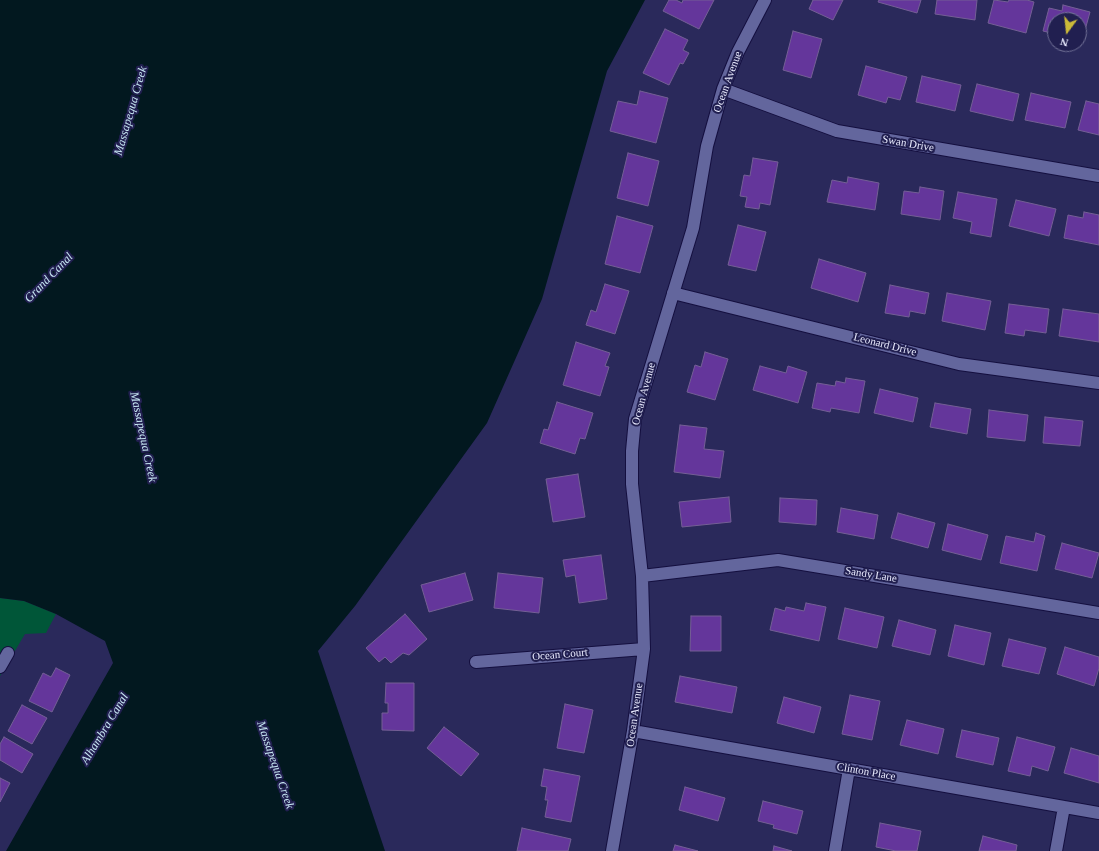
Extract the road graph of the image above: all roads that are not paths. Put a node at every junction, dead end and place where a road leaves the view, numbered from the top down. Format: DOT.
graph roads {
  1 [pos="765,0"];
  2 [pos="723,89"];
  3 [pos="1099,176"];
  4 [pos="673,293"];
  5 [pos="1099,383"];
  6 [pos="642,576"];
  7 [pos="1099,613"];
  8 [pos="644,649"];
  9 [pos="8,653"];
  10 [pos="476,662"];
  11 [pos="0,666"];
  12 [pos="633,731"];
  13 [pos="849,769"];
  14 [pos="1064,807"];
  15 [pos="1099,813"];
  16 [pos="612,851"];
  17 [pos="835,851"];
  18 [pos="1056,851"];
  1 -- 2 [label="street, Ocean Avenue"];
  2 -- 3 [label="street, Swan Drive"];
  2 -- 4 [label="street, Ocean Avenue"];
  4 -- 5 [label="street, Leonard Drive"];
  4 -- 6 [label="street, Ocean Avenue"];
  6 -- 7 [label="street, Sandy Lane"];
  6 -- 8 [label="street, Ocean Avenue"];
  8 -- 10 [label="street, Ocean Court"];
  8 -- 12 [label="street, Ocean Avenue"];
  9 -- 11 [label="street"];
  12 -- 13 [label="street, Clinton Place"];
  12 -- 16 [label="street, Ocean Avenue"];
  13 -- 14 [label="street, Clinton Place"];
  13 -- 17 [label="street"];
  14 -- 15 [label="street, Clinton Place"];
  14 -- 18 [label="street"];
}
